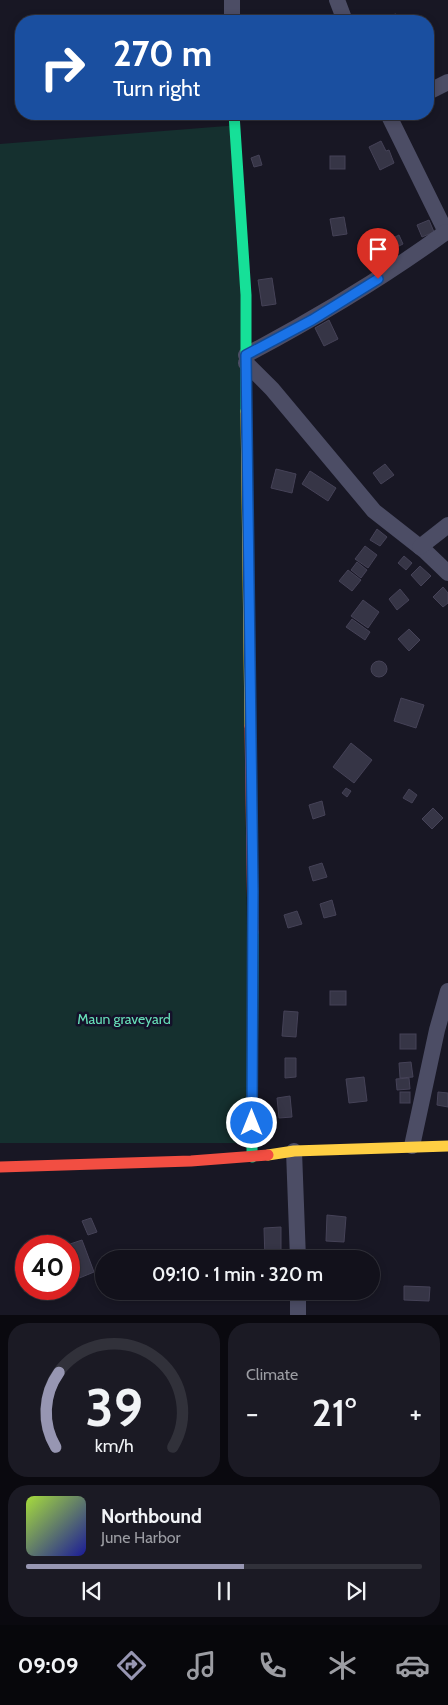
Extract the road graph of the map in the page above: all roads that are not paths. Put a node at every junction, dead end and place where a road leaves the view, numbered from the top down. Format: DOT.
graph roads {
  1 [pos="232,0"];
  2 [pos="337,0"];
  3 [pos="232,15"];
  4 [pos="343,15"];
  5 [pos="448,82"];
  6 [pos="434,89"];
  7 [pos="234,120"];
  8 [pos="391,120"];
  9 [pos="447,231"];
  10 [pos="246,359"];
  11 [pos="448,525"];
  12 [pos="420,547"];
  13 [pos="448,573"];
  14 [pos="448,991"];
  15 [pos="412,1146"];
  16 [pos="448,1146"];
  17 [pos="294,1151"];
  18 [pos="252,1157"];
  19 [pos="0,1167"];
  20 [pos="298,1250"];
  21 [pos="298,1300"];
  22 [pos="298,1315"];
  1 -- 3 [label="street"];
  2 -- 4 [label="street"];
  5 -- 6 [label="street"];
  7 -- 10 [label="street"];
  8 -- 9 [label="street"];
  9 -- 10 [label="street"];
  10 -- 12 [label="street"];
  10 -- 18 [label="street"];
  11 -- 12 [label="street"];
  12 -- 13 [label="street"];
  14 -- 15 [label="street"];
  15 -- 16 [label="street"];
  15 -- 17 [label="street"];
  17 -- 18 [label="street"];
  17 -- 20 [label="street"];
  18 -- 19 [label="street"];
  21 -- 22 [label="street"];
}
